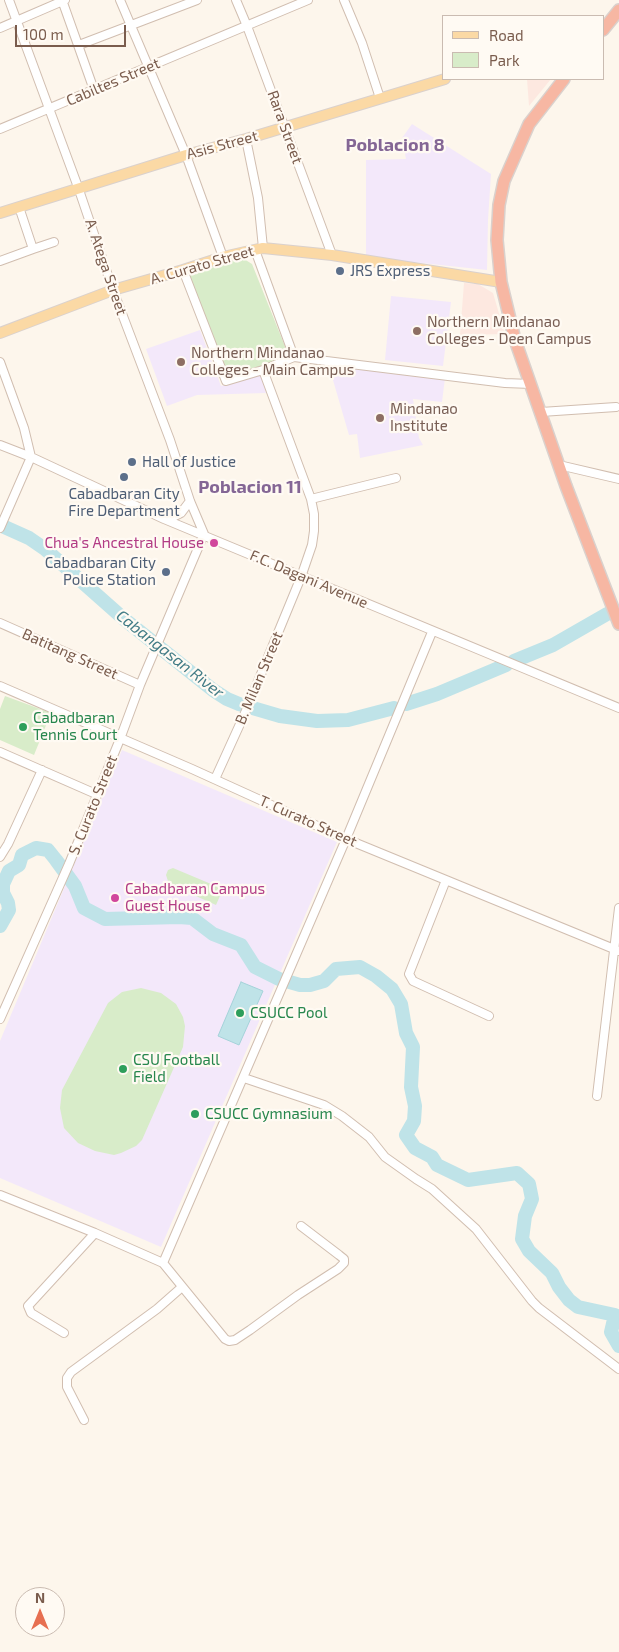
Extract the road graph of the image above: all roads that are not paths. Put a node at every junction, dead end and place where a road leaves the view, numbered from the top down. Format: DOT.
graph roads {
  1 [pos="8,0"];
  2 [pos="63,0"];
  3 [pos="120,0"];
  4 [pos="197,0"];
  5 [pos="236,0"];
  6 [pos="308,0"];
  7 [pos="344,0"];
  8 [pos="618,12"];
  9 [pos="16,21"];
  10 [pos="131,26"];
  11 [pos="247,26"];
  12 [pos="0,28"];
  13 [pos="604,29"];
  14 [pos="79,45"];
  15 [pos="148,68"];
  16 [pos="442,80"];
  17 [pos="563,80"];
  18 [pos="94,90"];
  19 [pos="380,98"];
  20 [pos="49,109"];
  21 [pos="0,118"];
  22 [pos="2,128"];
  23 [pos="285,128"];
  24 [pos="246,140"];
  25 [pos="186,155"];
  26 [pos="78,187"];
  27 [pos="19,207"];
  28 [pos="0,213"];
  29 [pos="54,242"];
  30 [pos="259,249"];
  31 [pos="33,250"];
  32 [pos="332,255"];
  33 [pos="223,256"];
  34 [pos="0,261"];
  35 [pos="183,270"];
  36 [pos="501,282"];
  37 [pos="113,290"];
  38 [pos="0,333"];
  39 [pos="294,356"];
  40 [pos="0,362"];
  41 [pos="263,370"];
  42 [pos="531,384"];
  43 [pos="616,407"];
  44 [pos="542,412"];
  45 [pos="0,445"];
  46 [pos="31,458"];
  47 [pos="559,465"];
  48 [pos="396,478"];
  49 [pos="619,479"];
  50 [pos="311,499"];
  51 [pos="190,501"];
  52 [pos="164,519"];
  53 [pos="0,528"];
  54 [pos="204,534"];
  55 [pos="301,577"];
  56 [pos="618,620"];
  57 [pos="0,623"];
  58 [pos="432,632"];
  59 [pos="140,684"];
  60 [pos="0,686"];
  61 [pos="619,708"];
  62 [pos="120,739"];
  63 [pos="0,752"];
  64 [pos="42,770"];
  65 [pos="215,780"];
  66 [pos="96,794"];
  67 [pos="346,839"];
  68 [pos="0,857"];
  69 [pos="446,880"];
  70 [pos="619,908"];
  71 [pos="617,950"];
  72 [pos="489,1016"];
  73 [pos="0,1019"];
  74 [pos="244,1078"];
  75 [pos="597,1096"];
  76 [pos="0,1195"];
  77 [pos="301,1226"];
  78 [pos="95,1232"];
  79 [pos="163,1263"];
  80 [pos="182,1287"];
  81 [pos="64,1333"];
  82 [pos="619,1369"];
  83 [pos="84,1420"];
  1 -- 9 [label="street, A. Atega Street"];
  2 -- 9 [label="street"];
  2 -- 14 [label="street"];
  3 -- 10 [label="street"];
  4 -- 10 [label="street"];
  5 -- 11 [label="street, Rara Street"];
  6 -- 11 [label="street, Cabiltes Street"];
  7 -- 19 [label="street"];
  8 -- 13 [label="highway"];
  9 -- 12 [label="street"];
  9 -- 20 [label="street, A. Atega Street"];
  10 -- 14 [label="street"];
  10 -- 15 [label="street"];
  11 -- 15 [label="street, Cabiltes Street"];
  11 -- 23 [label="street, Rara Street"];
  14 -- 18 [label="street"];
  15 -- 18 [label="street, Cabiltes Street"];
  15 -- 25 [label="street"];
  16 -- 19 [label="main road, Asis Street"];
  17 -- 36 [label="highway"];
  18 -- 20 [label="street, Cabiltes Street"];
  19 -- 23 [label="main road, Asis Street"];
  20 -- 22 [label="street, Cabiltes Street"];
  20 -- 26 [label="street, A. Atega Street"];
  21 -- 22 [label="street"];
  23 -- 24 [label="main road, Asis Street"];
  23 -- 32 [label="street, Rara Street"];
  24 -- 25 [label="main road, Asis Street"];
  24 -- 30 [label="street"];
  25 -- 26 [label="main road, Asis Street"];
  25 -- 33 [label="street"];
  26 -- 27 [label="main road, Asis Street"];
  26 -- 37 [label="street, A. Atega Street"];
  27 -- 28 [label="main road, Asis Street"];
  27 -- 31 [label="street"];
  29 -- 31 [label="street"];
  30 -- 32 [label="main road, A. Curato Street"];
  30 -- 33 [label="main road, A. Curato Street"];
  30 -- 39 [label="street"];
  31 -- 34 [label="street"];
  32 -- 36 [label="main road, A. Curato Street"];
  33 -- 35 [label="main road, A. Curato Street"];
  35 -- 37 [label="main road, A. Curato Street"];
  35 -- 41 [label="street"];
  36 -- 42 [label="highway"];
  37 -- 38 [label="main road, A. Curato Street"];
  37 -- 51 [label="street, A. Atega Street"];
  39 -- 41 [label="street"];
  39 -- 42 [label="street"];
  40 -- 46 [label="street"];
  41 -- 50 [label="street, B. Milan Street"];
  42 -- 44 [label="highway"];
  43 -- 44 [label="street"];
  44 -- 47 [label="highway"];
  45 -- 46 [label="street, F.C. Dagani Avenue"];
  46 -- 52 [label="street, F.C. Dagani Avenue"];
  46 -- 53 [label="street"];
  47 -- 49 [label="street"];
  47 -- 56 [label="highway"];
  48 -- 50 [label="street"];
  50 -- 55 [label="street, B. Milan Street"];
  51 -- 52 [label="street"];
  51 -- 54 [label="street, A. Atega Street"];
  52 -- 54 [label="street, F.C. Dagani Avenue"];
  54 -- 55 [label="street, F.C. Dagani Avenue"];
  54 -- 59 [label="street, S. Curato Street"];
  55 -- 58 [label="street, F.C. Dagani Avenue"];
  55 -- 65 [label="street, B. Milan Street"];
  57 -- 59 [label="street, Batitang Street"];
  58 -- 61 [label="street, F.C. Dagani Avenue"];
  58 -- 67 [label="street"];
  59 -- 62 [label="street, S. Curato Street"];
  60 -- 62 [label="street, T. Curato Street"];
  62 -- 65 [label="street, T. Curato Street"];
  62 -- 66 [label="street, S. Curato Street"];
  63 -- 64 [label="street"];
  64 -- 66 [label="street"];
  64 -- 68 [label="street"];
  65 -- 67 [label="street, T. Curato Street"];
  66 -- 73 [label="street, S. Curato Street"];
  67 -- 69 [label="street, T. Curato Street"];
  67 -- 74 [label="street"];
  69 -- 71 [label="street, T. Curato Street"];
  69 -- 72 [label="street"];
  70 -- 71 [label="street"];
  71 -- 75 [label="street"];
  74 -- 79 [label="street"];
  74 -- 82 [label="street"];
  76 -- 78 [label="street"];
  77 -- 80 [label="street"];
  78 -- 79 [label="street"];
  78 -- 81 [label="street"];
  79 -- 80 [label="street"];
  80 -- 83 [label="street"];
}
